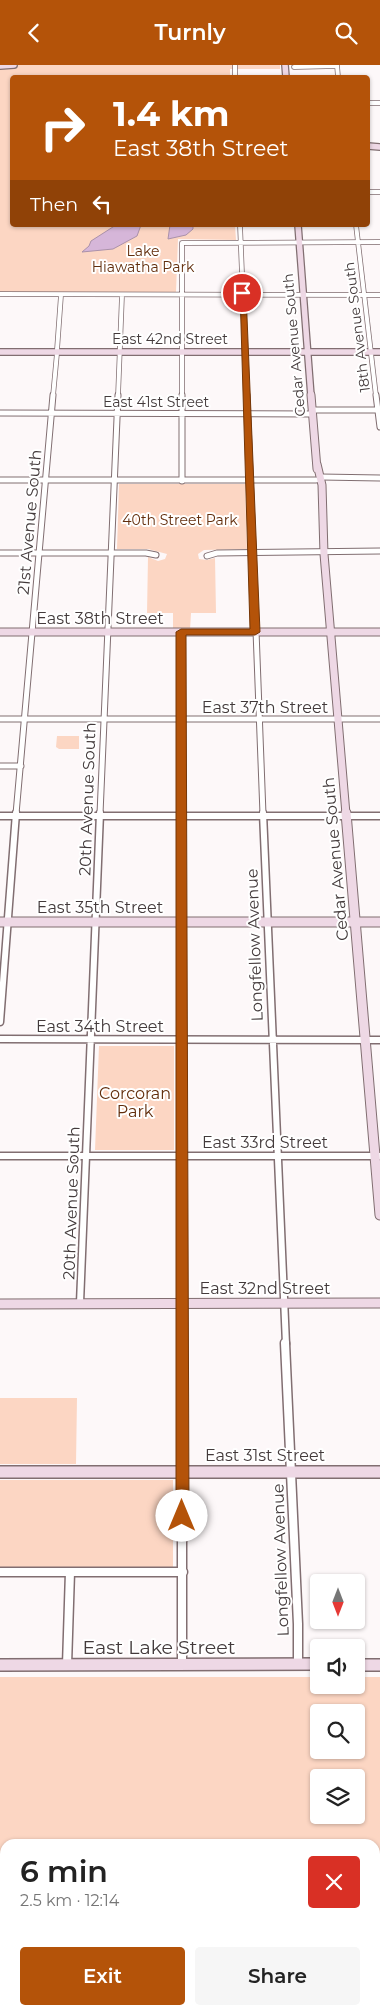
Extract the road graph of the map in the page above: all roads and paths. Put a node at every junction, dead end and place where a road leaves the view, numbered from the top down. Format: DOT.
graph roads {
  1 [pos="14,65"];
  2 [pos="0,66"];
  3 [pos="337,66"];
  4 [pos="294,67"];
  5 [pos="370,146"];
  6 [pos="380,146"];
  7 [pos="240,227"];
  8 [pos="298,227"];
  9 [pos="356,227"];
  10 [pos="241,242"];
  11 [pos="299,242"];
  12 [pos="358,242"];
  13 [pos="380,242"];
  14 [pos="0,295"];
  15 [pos="61,295"];
  16 [pos="122,295"];
  17 [pos="182,295"];
  18 [pos="243,295"];
  19 [pos="304,295"];
  20 [pos="364,295"];
  21 [pos="380,295"];
  22 [pos="0,352"];
  23 [pos="57,352"];
  24 [pos="81,352"];
  25 [pos="120,352"];
  26 [pos="182,352"];
  27 [pos="245,352"];
  28 [pos="308,352"];
  29 [pos="371,352"];
  30 [pos="380,352"];
  31 [pos="379,410"];
  32 [pos="313,412"];
  33 [pos="0,413"];
  34 [pos="51,413"];
  35 [pos="117,413"];
  36 [pos="182,413"];
  37 [pos="248,413"];
  38 [pos="380,427"];
  39 [pos="380,478"];
  40 [pos="319,479"];
  41 [pos="0,480"];
  42 [pos="45,480"];
  43 [pos="113,480"];
  44 [pos="182,480"];
  45 [pos="250,480"];
  46 [pos="380,551"];
  47 [pos="324,552"];
  48 [pos="0,553"];
  49 [pos="39,553"];
  50 [pos="110,553"];
  51 [pos="253,553"];
  52 [pos="156,555"];
  53 [pos="207,556"];
  54 [pos="0,632"];
  55 [pos="32,632"];
  56 [pos="107,632"];
  57 [pos="181,632"];
  58 [pos="255,632"];
  59 [pos="331,632"];
  60 [pos="380,632"];
  61 [pos="0,719"];
  62 [pos="24,719"];
  63 [pos="103,719"];
  64 [pos="181,719"];
  65 [pos="259,719"];
  66 [pos="338,719"];
  67 [pos="380,719"];
  68 [pos="0,766"];
  69 [pos="21,766"];
  70 [pos="0,815"];
  71 [pos="16,815"];
  72 [pos="263,815"];
  73 [pos="346,815"];
  74 [pos="380,815"];
  75 [pos="101,816"];
  76 [pos="182,816"];
  77 [pos="4,922"];
  78 [pos="96,922"];
  79 [pos="182,922"];
  80 [pos="267,922"];
  81 [pos="355,922"];
  82 [pos="380,922"];
  83 [pos="0,1022"];
  84 [pos="0,1039"];
  85 [pos="92,1039"];
  86 [pos="182,1040"];
  87 [pos="272,1040"];
  88 [pos="365,1040"];
  89 [pos="380,1040"];
  90 [pos="0,1156"];
  91 [pos="87,1156"];
  92 [pos="181,1156"];
  93 [pos="278,1156"];
  94 [pos="378,1156"];
  95 [pos="380,1215"];
  96 [pos="0,1303"];
  97 [pos="80,1303"];
  98 [pos="182,1303"];
  99 [pos="283,1303"];
  100 [pos="380,1303"];
  101 [pos="0,1471"];
  102 [pos="182,1472"];
  103 [pos="290,1472"];
  104 [pos="380,1472"];
  105 [pos="0,1572"];
  106 [pos="70,1572"];
  107 [pos="182,1572"];
  108 [pos="298,1664"];
  109 [pos="310,1664"];
  110 [pos="0,1665"];
  111 [pos="67,1665"];
  112 [pos="182,1665"];
  113 [pos="365,1665"];
  114 [pos="380,1665"];
  1 -- 2 [label="street"];
  3 -- 4 [label="street"];
  5 -- 6 [label="street"];
  7 -- 10 [label="street, Longfellow Avenue"];
  8 -- 11 [label="main road, Cedar Avenue South"];
  9 -- 12 [label="street, 18th Avenue South"];
  10 -- 11 [label="street"];
  10 -- 17 [label="street"];
  10 -- 18 [label="street, Longfellow Avenue"];
  11 -- 12 [label="street"];
  11 -- 19 [label="main road, Cedar Avenue South"];
  12 -- 13 [label="street"];
  12 -- 20 [label="street, 18th Avenue South"];
  14 -- 15 [label="street"];
  15 -- 16 [label="street"];
  15 -- 23 [label="street, 21st Avenue South"];
  16 -- 17 [label="street"];
  16 -- 25 [label="street, 20th Avenue South"];
  17 -- 18 [label="street"];
  17 -- 26 [label="street"];
  18 -- 19 [label="street"];
  18 -- 27 [label="street, Longfellow Avenue"];
  19 -- 20 [label="street"];
  19 -- 28 [label="main road, Cedar Avenue South"];
  20 -- 21 [label="street"];
  20 -- 29 [label="street, 18th Avenue South"];
  22 -- 23 [label="street, East 42nd Street"];
  23 -- 24 [label="street, East 42nd Street"];
  23 -- 34 [label="street, 21st Avenue South"];
  24 -- 25 [label="main road, East 42nd Street"];
  25 -- 26 [label="street, East 42nd Street"];
  25 -- 35 [label="street, 20th Avenue South"];
  26 -- 27 [label="street, East 42nd Street"];
  26 -- 36 [label="street"];
  27 -- 28 [label="street, East 42nd Street"];
  27 -- 37 [label="street, Longfellow Avenue"];
  28 -- 29 [label="street, East 42nd Street"];
  28 -- 32 [label="street, Cedar Avenue South"];
  29 -- 30 [label="street, East 42nd Street"];
  29 -- 31 [label="street, 18th Avenue South"];
  31 -- 32 [label="street, East 41st Street"];
  31 -- 38 [label="street, 18th Avenue South"];
  32 -- 37 [label="street, East 41st Street"];
  32 -- 40 [label="street, Cedar Avenue South"];
  33 -- 34 [label="street, East 41st Street"];
  34 -- 35 [label="street, East 41st Street"];
  34 -- 42 [label="street, 21st Avenue South"];
  35 -- 36 [label="street, East 41st Street"];
  35 -- 43 [label="street, 20th Avenue South"];
  36 -- 37 [label="street, East 41st Street"];
  36 -- 44 [label="street"];
  37 -- 45 [label="street, Longfellow Avenue"];
  39 -- 40 [label="street"];
  40 -- 45 [label="street"];
  40 -- 47 [label="street, Cedar Avenue South"];
  41 -- 42 [label="street"];
  42 -- 43 [label="street"];
  42 -- 49 [label="street, 21st Avenue South"];
  43 -- 44 [label="street"];
  43 -- 50 [label="street, 20th Avenue South"];
  44 -- 45 [label="street"];
  45 -- 51 [label="street, Longfellow Avenue"];
  46 -- 47 [label="street"];
  47 -- 51 [label="street"];
  47 -- 59 [label="street, Cedar Avenue South"];
  48 -- 49 [label="street"];
  49 -- 50 [label="street"];
  49 -- 55 [label="street, 21st Avenue South"];
  50 -- 52 [label="street"];
  50 -- 56 [label="street, 20th Avenue South"];
  51 -- 53 [label="street"];
  51 -- 58 [label="street, Longfellow Avenue"];
  54 -- 55 [label="street, East 38th Street"];
  55 -- 56 [label="street, East 38th Street"];
  55 -- 62 [label="street, 21st Avenue South"];
  56 -- 57 [label="street, East 38th Street"];
  56 -- 63 [label="street, 20th Avenue South"];
  57 -- 58 [label="street, East 38th Street"];
  57 -- 64 [label="street"];
  58 -- 59 [label="street, East 38th Street"];
  58 -- 65 [label="street, Longfellow Avenue"];
  59 -- 60 [label="street, East 38th Street"];
  59 -- 66 [label="street, Cedar Avenue South"];
  61 -- 62 [label="street, East 37th Street"];
  62 -- 63 [label="street, East 37th Street"];
  62 -- 69 [label="street, 21st Avenue South"];
  63 -- 64 [label="street, East 37th Street"];
  63 -- 75 [label="street, 20th Avenue South"];
  64 -- 65 [label="street, East 37th Street"];
  64 -- 76 [label="street"];
  65 -- 66 [label="street, East 37th Street"];
  65 -- 72 [label="street, Longfellow Avenue"];
  66 -- 67 [label="street, East 37th Street"];
  66 -- 73 [label="street, Cedar Avenue South"];
  68 -- 69 [label="street"];
  69 -- 71 [label="street, 21st Avenue South"];
  70 -- 71 [label="street"];
  71 -- 75 [label="street"];
  71 -- 77 [label="street, 21st Avenue South"];
  72 -- 73 [label="street"];
  72 -- 76 [label="street"];
  72 -- 80 [label="street, Longfellow Avenue"];
  73 -- 74 [label="street"];
  73 -- 81 [label="street, Cedar Avenue South"];
  75 -- 76 [label="street"];
  75 -- 78 [label="street, 20th Avenue South"];
  76 -- 79 [label="street"];
  77 -- 78 [label="street, East 35th Street"];
  77 -- 83 [label="street, 21st Avenue South"];
  78 -- 79 [label="street, East 35th Street"];
  78 -- 85 [label="street, 20th Avenue South"];
  79 -- 80 [label="street, East 35th Street"];
  79 -- 86 [label="street"];
  80 -- 81 [label="street, East 35th Street"];
  80 -- 87 [label="street, Longfellow Avenue"];
  81 -- 82 [label="street, East 35th Street"];
  81 -- 88 [label="street, Cedar Avenue South"];
  84 -- 85 [label="street, East 34th Street"];
  85 -- 86 [label="street, East 34th Street"];
  85 -- 91 [label="street, 20th Avenue South"];
  86 -- 87 [label="street, East 34th Street"];
  86 -- 92 [label="street"];
  87 -- 88 [label="street, East 34th Street"];
  87 -- 93 [label="street, Longfellow Avenue"];
  88 -- 89 [label="street, East 34th Street"];
  88 -- 94 [label="street, Cedar Avenue South"];
  90 -- 91 [label="street, East 33rd Street"];
  91 -- 92 [label="street, East 33rd Street"];
  91 -- 97 [label="street, 20th Avenue South"];
  92 -- 93 [label="street, East 33rd Street"];
  92 -- 98 [label="street"];
  93 -- 94 [label="street, East 33rd Street"];
  93 -- 99 [label="street, Longfellow Avenue"];
  94 -- 95 [label="street, Cedar Avenue South"];
  96 -- 97 [label="street, East 32nd Street"];
  97 -- 98 [label="street, East 32nd Street"];
  98 -- 99 [label="street, East 32nd Street"];
  98 -- 102 [label="street"];
  99 -- 100 [label="street, East 32nd Street"];
  99 -- 103 [label="street, Longfellow Avenue"];
  101 -- 102 [label="street, East 31st Street"];
  102 -- 103 [label="street, East 31st Street"];
  102 -- 107 [label="street"];
  103 -- 104 [label="street, East 31st Street"];
  103 -- 108 [label="street, Longfellow Avenue"];
  105 -- 106 [label="street"];
  106 -- 107 [label="street"];
  106 -- 111 [label="street"];
  107 -- 112 [label="street"];
  108 -- 109 [label="street, East Lake Street"];
  108 -- 112 [label="street, East Lake Street"];
  110 -- 111 [label="street, East Lake Street"];
  111 -- 112 [label="street, East Lake Street"];
  113 -- 114 [label="main road"];
}
